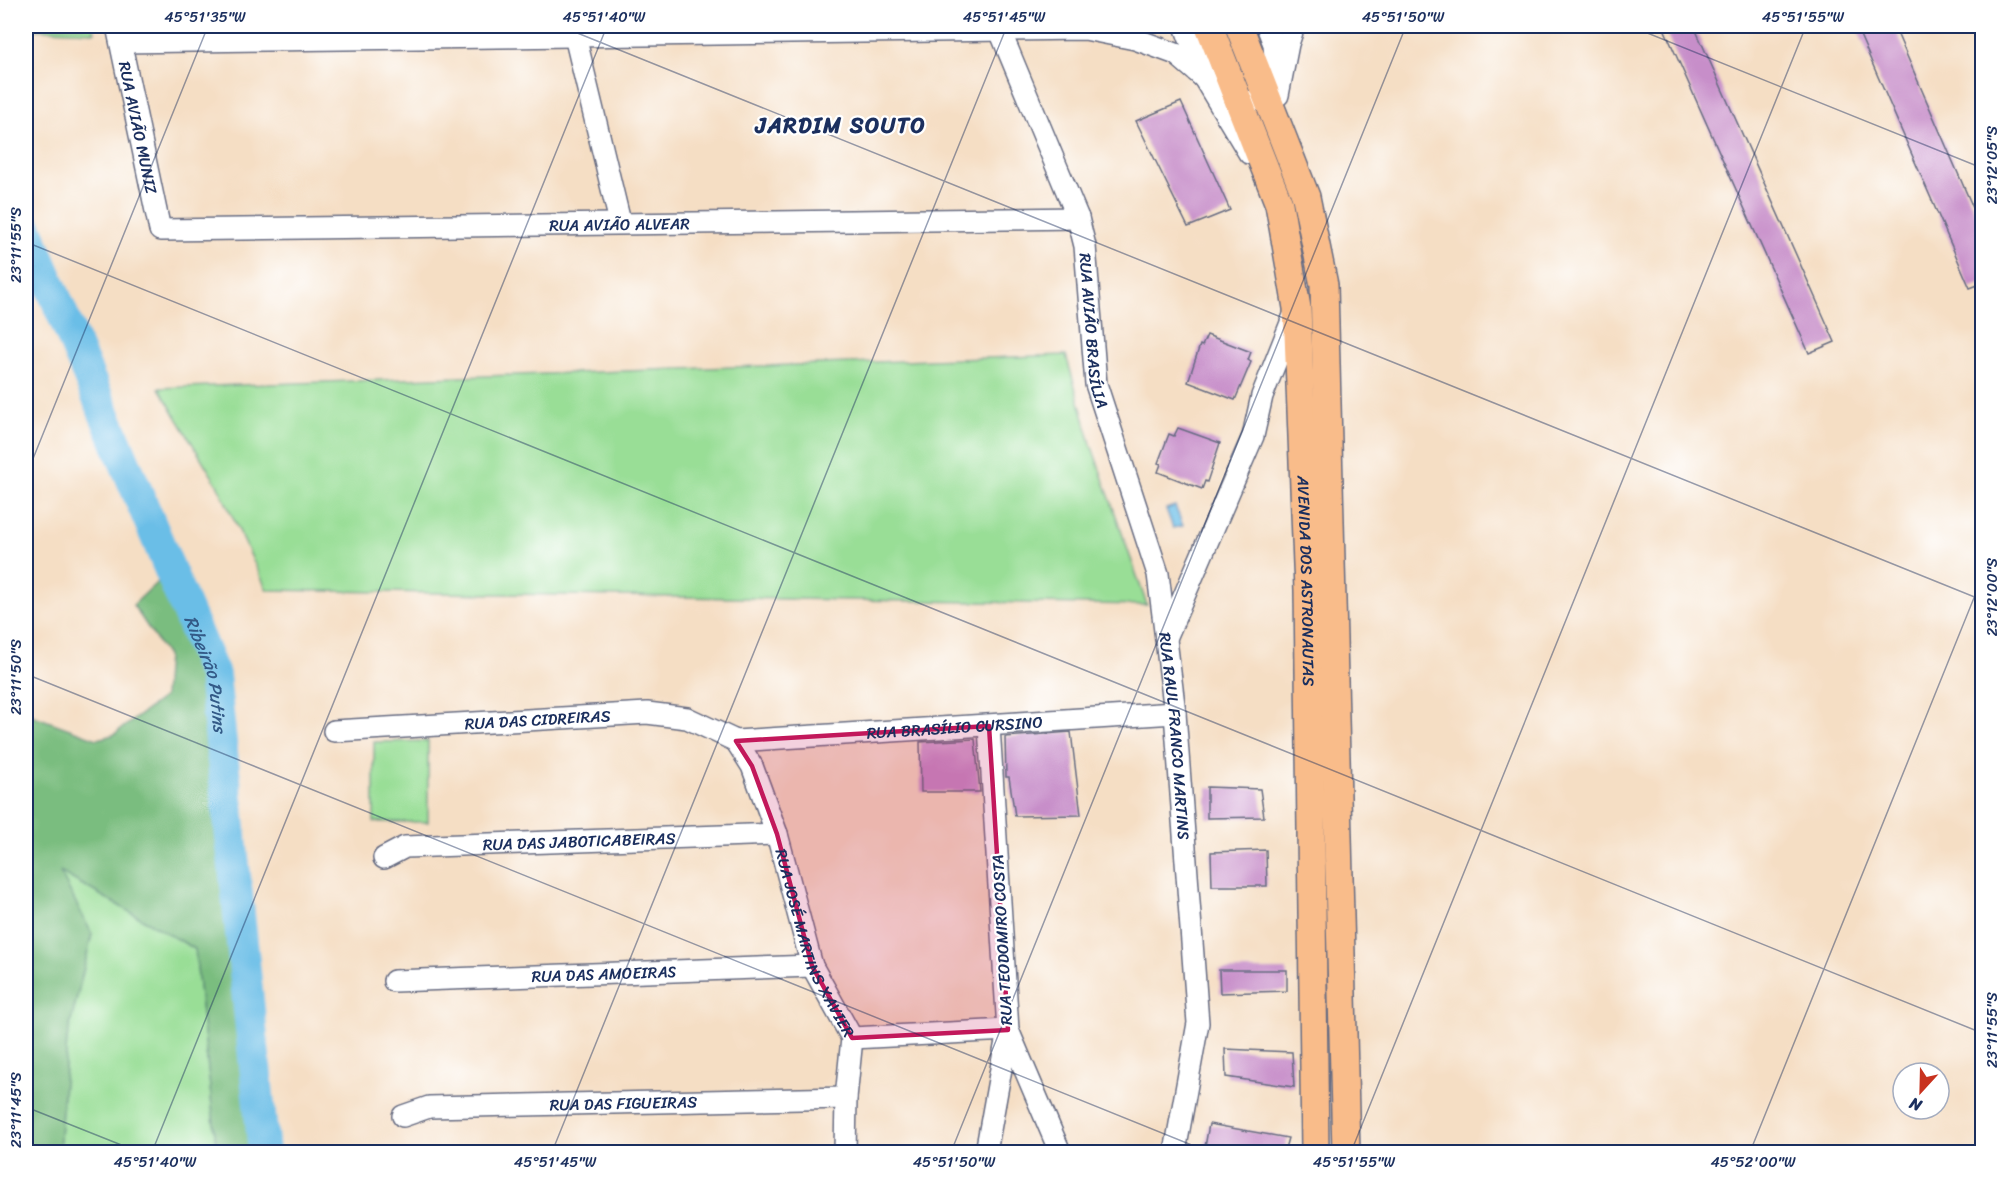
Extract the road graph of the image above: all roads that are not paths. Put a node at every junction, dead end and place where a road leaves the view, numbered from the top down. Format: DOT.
graph roads {
  1 [pos="230,26"];
  2 [pos="1111,26"];
  3 [pos="1185,26"];
  4 [pos="1209,26"];
  5 [pos="1239,26"];
  6 [pos="1267,26"];
  7 [pos="1294,26"];
  8 [pos="999,28"];
  9 [pos="793,29"];
  10 [pos="1085,29"];
  11 [pos="501,31"];
  12 [pos="267,32"];
  13 [pos="120,34"];
  14 [pos="575,36"];
  15 [pos="208,40"];
  16 [pos="1204,78"];
  17 [pos="1273,96"];
  18 [pos="1231,105"];
  19 [pos="1078,218"];
  20 [pos="620,222"];
  21 [pos="160,230"];
  22 [pos="1297,308"];
  23 [pos="1303,416"];
  24 [pos="1253,436"];
  25 [pos="1166,639"];
  26 [pos="1175,713"];
  27 [pos="989,726"];
  28 [pos="334,731"];
  29 [pos="736,741"];
  30 [pos="777,834"];
  31 [pos="384,858"];
  32 [pos="812,966"];
  33 [pos="394,981"];
  34 [pos="1008,1029"];
  35 [pos="852,1038"];
  36 [pos="846,1098"];
  37 [pos="403,1116"];
  38 [pos="844,1152"];
  39 [pos="986,1152"];
  40 [pos="1060,1152"];
  41 [pos="1175,1152"];
  42 [pos="1315,1152"];
  43 [pos="1346,1152"];
  1 -- 15 [label="street"];
  2 -- 10 [label="street"];
  3 -- 16 [label="street"];
  4 -- 18 [label="main road, AVENIDA DOS ASTRONAUTAS"];
  5 -- 17 [label="main road, AVENIDA DOS ASTRONAUTAS"];
  6 -- 17 [label="street"];
  7 -- 17 [label="street"];
  8 -- 9 [label="street"];
  8 -- 10 [label="street"];
  8 -- 19 [label="street, RUA AVIÃO BRASÍLIA"];
  9 -- 14 [label="street"];
  10 -- 16 [label="street"];
  11 -- 12 [label="street"];
  11 -- 14 [label="street"];
  12 -- 15 [label="street"];
  13 -- 15 [label="street"];
  13 -- 21 [label="street, RUA AVIÃO MUNIZ"];
  14 -- 20 [label="street"];
  16 -- 18 [label="street"];
  17 -- 18 [label="street"];
  17 -- 43 [label="main road, AVENIDA DOS ASTRONAUTAS"];
  18 -- 22 [label="main road, AVENIDA DOS ASTRONAUTAS"];
  19 -- 20 [label="street, RUA AVIÃO ALVEAR"];
  19 -- 25 [label="street, RUA AVIÃO BRASÍLIA"];
  20 -- 21 [label="street, RUA AVIÃO ALVEAR"];
  22 -- 23 [label="main road, AVENIDA DOS ASTRONAUTAS"];
  22 -- 24 [label="street, RUA RAUL FRANCO MARTINS"];
  23 -- 24 [label="street"];
  23 -- 42 [label="main road, AVENIDA DOS ASTRONAUTAS"];
  24 -- 25 [label="street, RUA RAUL FRANCO MARTINS"];
  25 -- 26 [label="street, RUA RAUL FRANCO MARTINS"];
  26 -- 27 [label="street, RUA BRASÍLIO CURSINO"];
  26 -- 41 [label="street, RUA RAUL FRANCO MARTINS"];
  27 -- 29 [label="street, RUA BRASÍLIO CURSINO"];
  27 -- 34 [label="street, RUA TEODOMIRO COSTA"];
  28 -- 29 [label="street, RUA DAS CIDREIRAS"];
  29 -- 30 [label="street, RUA JOSÉ MARTINS XAVIER"];
  30 -- 31 [label="street, RUA DAS JABOTICABEIRAS"];
  30 -- 32 [label="street, RUA JOSÉ MARTINS XAVIER"];
  32 -- 33 [label="street, RUA DAS AMOEIRAS"];
  32 -- 35 [label="street, RUA JOSÉ MARTINS XAVIER"];
  34 -- 35 [label="street"];
  34 -- 39 [label="street, RUA TEODOMIRO COSTA"];
  34 -- 40 [label="street"];
  35 -- 36 [label="street, RUA JOSÉ MARTINS XAVIER"];
  36 -- 37 [label="street, RUA DAS FIGUEIRAS"];
  36 -- 38 [label="street, RUA JOSÉ MARTINS XAVIER"];
}
